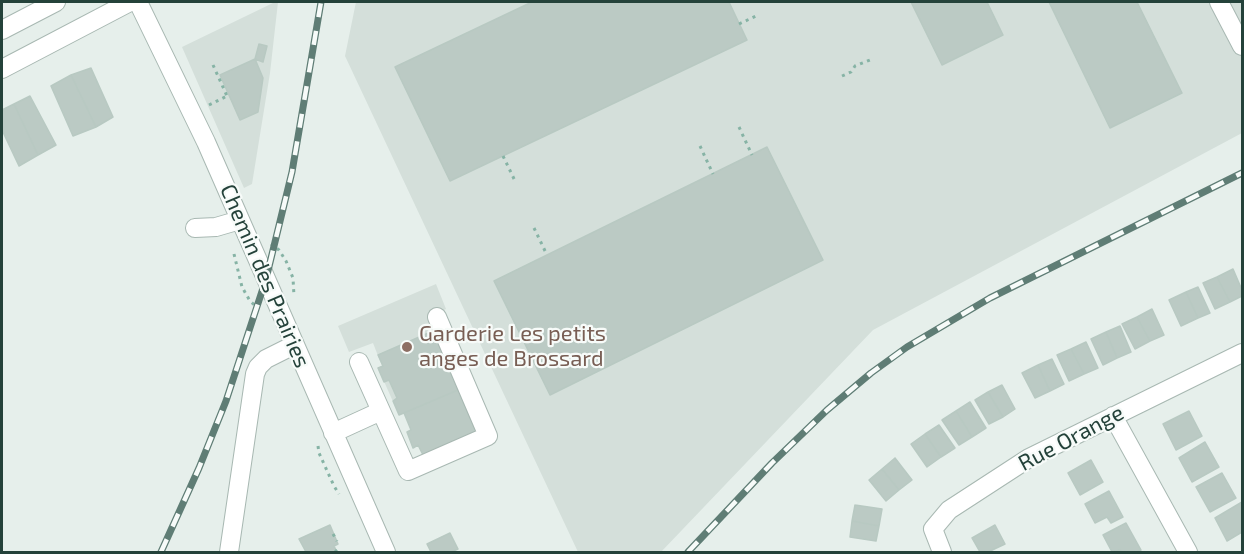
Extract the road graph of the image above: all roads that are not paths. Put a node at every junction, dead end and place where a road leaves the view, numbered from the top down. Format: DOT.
graph roads {
  1 [pos="56,2"];
  2 [pos="130,2"];
  3 [pos="138,2"];
  4 [pos="1219,2"];
  5 [pos="2,30"];
  6 [pos="1242,46"];
  7 [pos="2,69"];
  8 [pos="240,220"];
  9 [pos="195,228"];
  10 [pos="438,317"];
  11 [pos="294,345"];
  12 [pos="1242,352"];
  13 [pos="359,362"];
  14 [pos="381,411"];
  15 [pos="1113,416"];
  16 [pos="333,433"];
  17 [pos="229,552"];
  18 [pos="386,552"];
  19 [pos="942,552"];
  20 [pos="1188,552"];
  1 -- 5 [label="street"];
  2 -- 7 [label="street"];
  3 -- 8 [label="street, Chemin des Prairies"];
  4 -- 6 [label="street"];
  8 -- 9 [label="street"];
  8 -- 11 [label="street, Chemin des Prairies"];
  10 -- 14 [label="street"];
  11 -- 16 [label="street, Chemin des Prairies"];
  11 -- 17 [label="street"];
  12 -- 15 [label="street, Rue Orange"];
  13 -- 14 [label="street"];
  14 -- 16 [label="street"];
  15 -- 19 [label="street, Rue Orange"];
  15 -- 20 [label="street"];
  16 -- 18 [label="street, Chemin des Prairies"];
}
